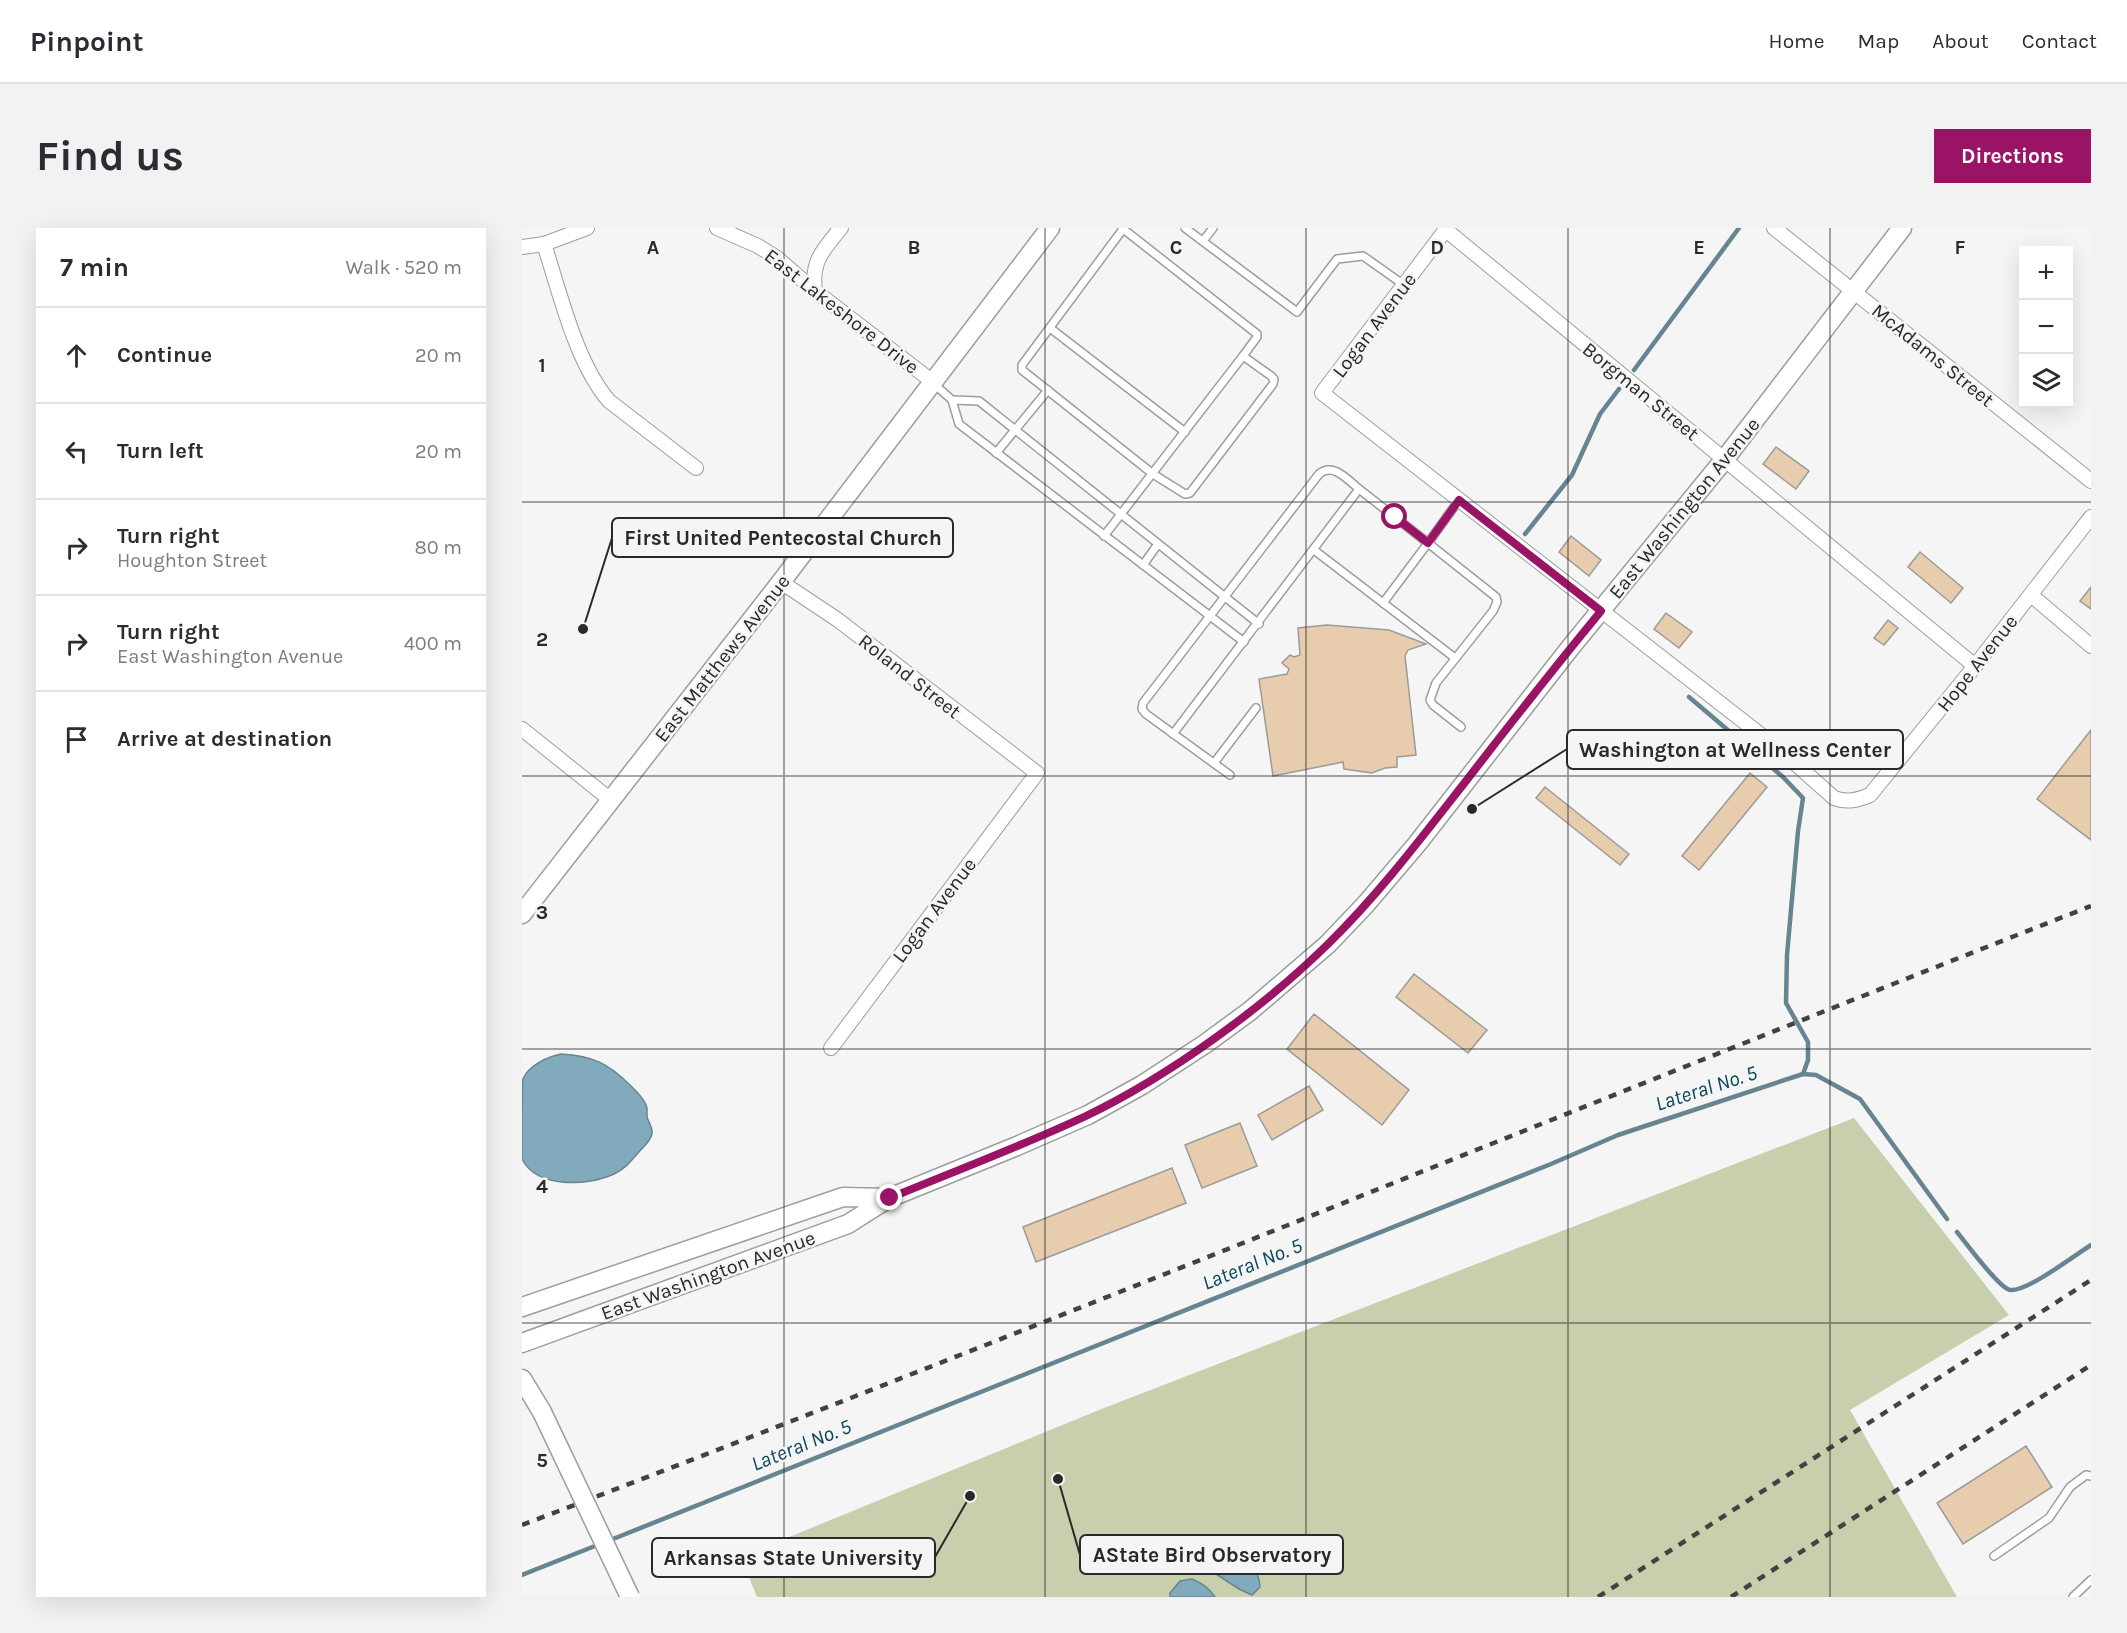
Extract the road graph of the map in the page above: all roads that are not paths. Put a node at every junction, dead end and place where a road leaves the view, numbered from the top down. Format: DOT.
graph roads {
  1 [pos="587,228"];
  2 [pos="717,228"];
  3 [pos="841,228"];
  4 [pos="1050,228"];
  5 [pos="1185,228"];
  6 [pos="1213,228"];
  7 [pos="1774,228"];
  8 [pos="1902,228"];
  9 [pos="1123,229"];
  10 [pos="1446,229"];
  11 [pos="1203,241"];
  12 [pos="544,244"];
  13 [pos="522,247"];
  14 [pos="1404,285"];
  15 [pos="815,291"];
  16 [pos="1854,291"];
  17 [pos="1050,328"];
  18 [pos="1243,356"];
  19 [pos="933,382"];
  20 [pos="1048,390"];
  21 [pos="952,400"];
  22 [pos="1015,430"];
  23 [pos="1185,432"];
  24 [pos="996,453"];
  25 [pos="1724,460"];
  26 [pos="696,468"];
  27 [pos="1153,474"];
  28 [pos="2091,481"];
  29 [pos="1359,489"];
  30 [pos="1459,500"];
  31 [pos="1120,514"];
  32 [pos="2091,517"];
  33 [pos="1104,536"];
  34 [pos="1428,543"];
  35 [pos="1158,544"];
  36 [pos="1314,550"];
  37 [pos="1143,565"];
  38 [pos="781,582"];
  39 [pos="2031,595"];
  40 [pos="1224,596"];
  41 [pos="1383,603"];
  42 [pos="1601,611"];
  43 [pos="1209,616"];
  44 [pos="1259,624"];
  45 [pos="1244,642"];
  46 [pos="2091,646"];
  47 [pos="1455,658"];
  48 [pos="1976,666"];
  49 [pos="1256,708"];
  50 [pos="1461,727"];
  51 [pos="522,729"];
  52 [pos="1173,734"];
  53 [pos="1214,763"];
  54 [pos="1037,773"];
  55 [pos="1230,775"];
  56 [pos="612,801"];
  57 [pos="522,914"];
  58 [pos="831,1048"];
  59 [pos="890,1198"];
  60 [pos="522,1307"];
  61 [pos="522,1343"];
  62 [pos="522,1379"];
  63 [pos="2091,1476"];
  64 [pos="1994,1556"];
  65 [pos="2091,1580"];
  66 [pos="630,1597"];
  67 [pos="2073,1597"];
  1 -- 12 [label="street"];
  2 -- 15 [label="street, East Lakeshore Drive"];
  3 -- 15 [label="street"];
  4 -- 19 [label="street, East Matthews Avenue"];
  5 -- 11 [label="lane"];
  6 -- 11 [label="lane"];
  7 -- 16 [label="street, McAdams Street"];
  8 -- 16 [label="street, East Washington Avenue"];
  9 -- 17 [label="lane"];
  9 -- 18 [label="lane"];
  10 -- 14 [label="street, Logan Avenue"];
  10 -- 25 [label="street, Borgman Street"];
  11 -- 14 [label="lane"];
  12 -- 13 [label="street"];
  12 -- 26 [label="street"];
  14 -- 30 [label="street, Logan Avenue"];
  15 -- 19 [label="street, East Lakeshore Drive"];
  16 -- 25 [label="street, East Washington Avenue"];
  16 -- 28 [label="street, McAdams Street"];
  17 -- 20 [label="lane"];
  17 -- 23 [label="lane"];
  18 -- 23 [label="lane"];
  18 -- 27 [label="lane"];
  19 -- 21 [label="lane"];
  19 -- 38 [label="street, East Matthews Avenue"];
  20 -- 22 [label="lane"];
  20 -- 27 [label="lane"];
  21 -- 22 [label="lane"];
  21 -- 24 [label="lane"];
  22 -- 24 [label="lane"];
  22 -- 31 [label="lane"];
  23 -- 27 [label="lane"];
  24 -- 33 [label="lane"];
  25 -- 42 [label="street, East Washington Avenue"];
  25 -- 48 [label="street, Borgman Street"];
  27 -- 31 [label="lane"];
  29 -- 34 [label="lane"];
  29 -- 36 [label="lane"];
  29 -- 40 [label="lane"];
  30 -- 34 [label="lane"];
  30 -- 42 [label="street"];
  31 -- 33 [label="lane"];
  31 -- 35 [label="lane"];
  32 -- 39 [label="street, Hope Avenue"];
  33 -- 37 [label="lane"];
  34 -- 41 [label="lane"];
  34 -- 47 [label="lane"];
  35 -- 37 [label="lane"];
  35 -- 40 [label="lane"];
  36 -- 41 [label="lane"];
  36 -- 44 [label="lane"];
  37 -- 43 [label="lane"];
  38 -- 54 [label="street, Roland Street"];
  38 -- 56 [label="street, East Matthews Avenue"];
  39 -- 46 [label="street"];
  39 -- 48 [label="street, Hope Avenue"];
  40 -- 43 [label="lane"];
  40 -- 44 [label="lane"];
  41 -- 47 [label="lane"];
  42 -- 48 [label="street, Hope Avenue"];
  42 -- 59 [label="street, East Washington Avenue"];
  43 -- 45 [label="lane"];
  43 -- 52 [label="lane"];
  44 -- 45 [label="lane"];
  45 -- 52 [label="lane"];
  47 -- 50 [label="lane"];
  49 -- 53 [label="lane"];
  51 -- 56 [label="street"];
  52 -- 53 [label="lane"];
  53 -- 55 [label="lane"];
  54 -- 58 [label="street, Logan Avenue"];
  56 -- 57 [label="street, East Matthews Avenue"];
  59 -- 60 [label="street, East Washington Avenue"];
  59 -- 61 [label="street, East Washington Avenue"];
  62 -- 66 [label="street, bridge"];
  63 -- 64 [label="lane"];
  65 -- 67 [label="lane"];
}
